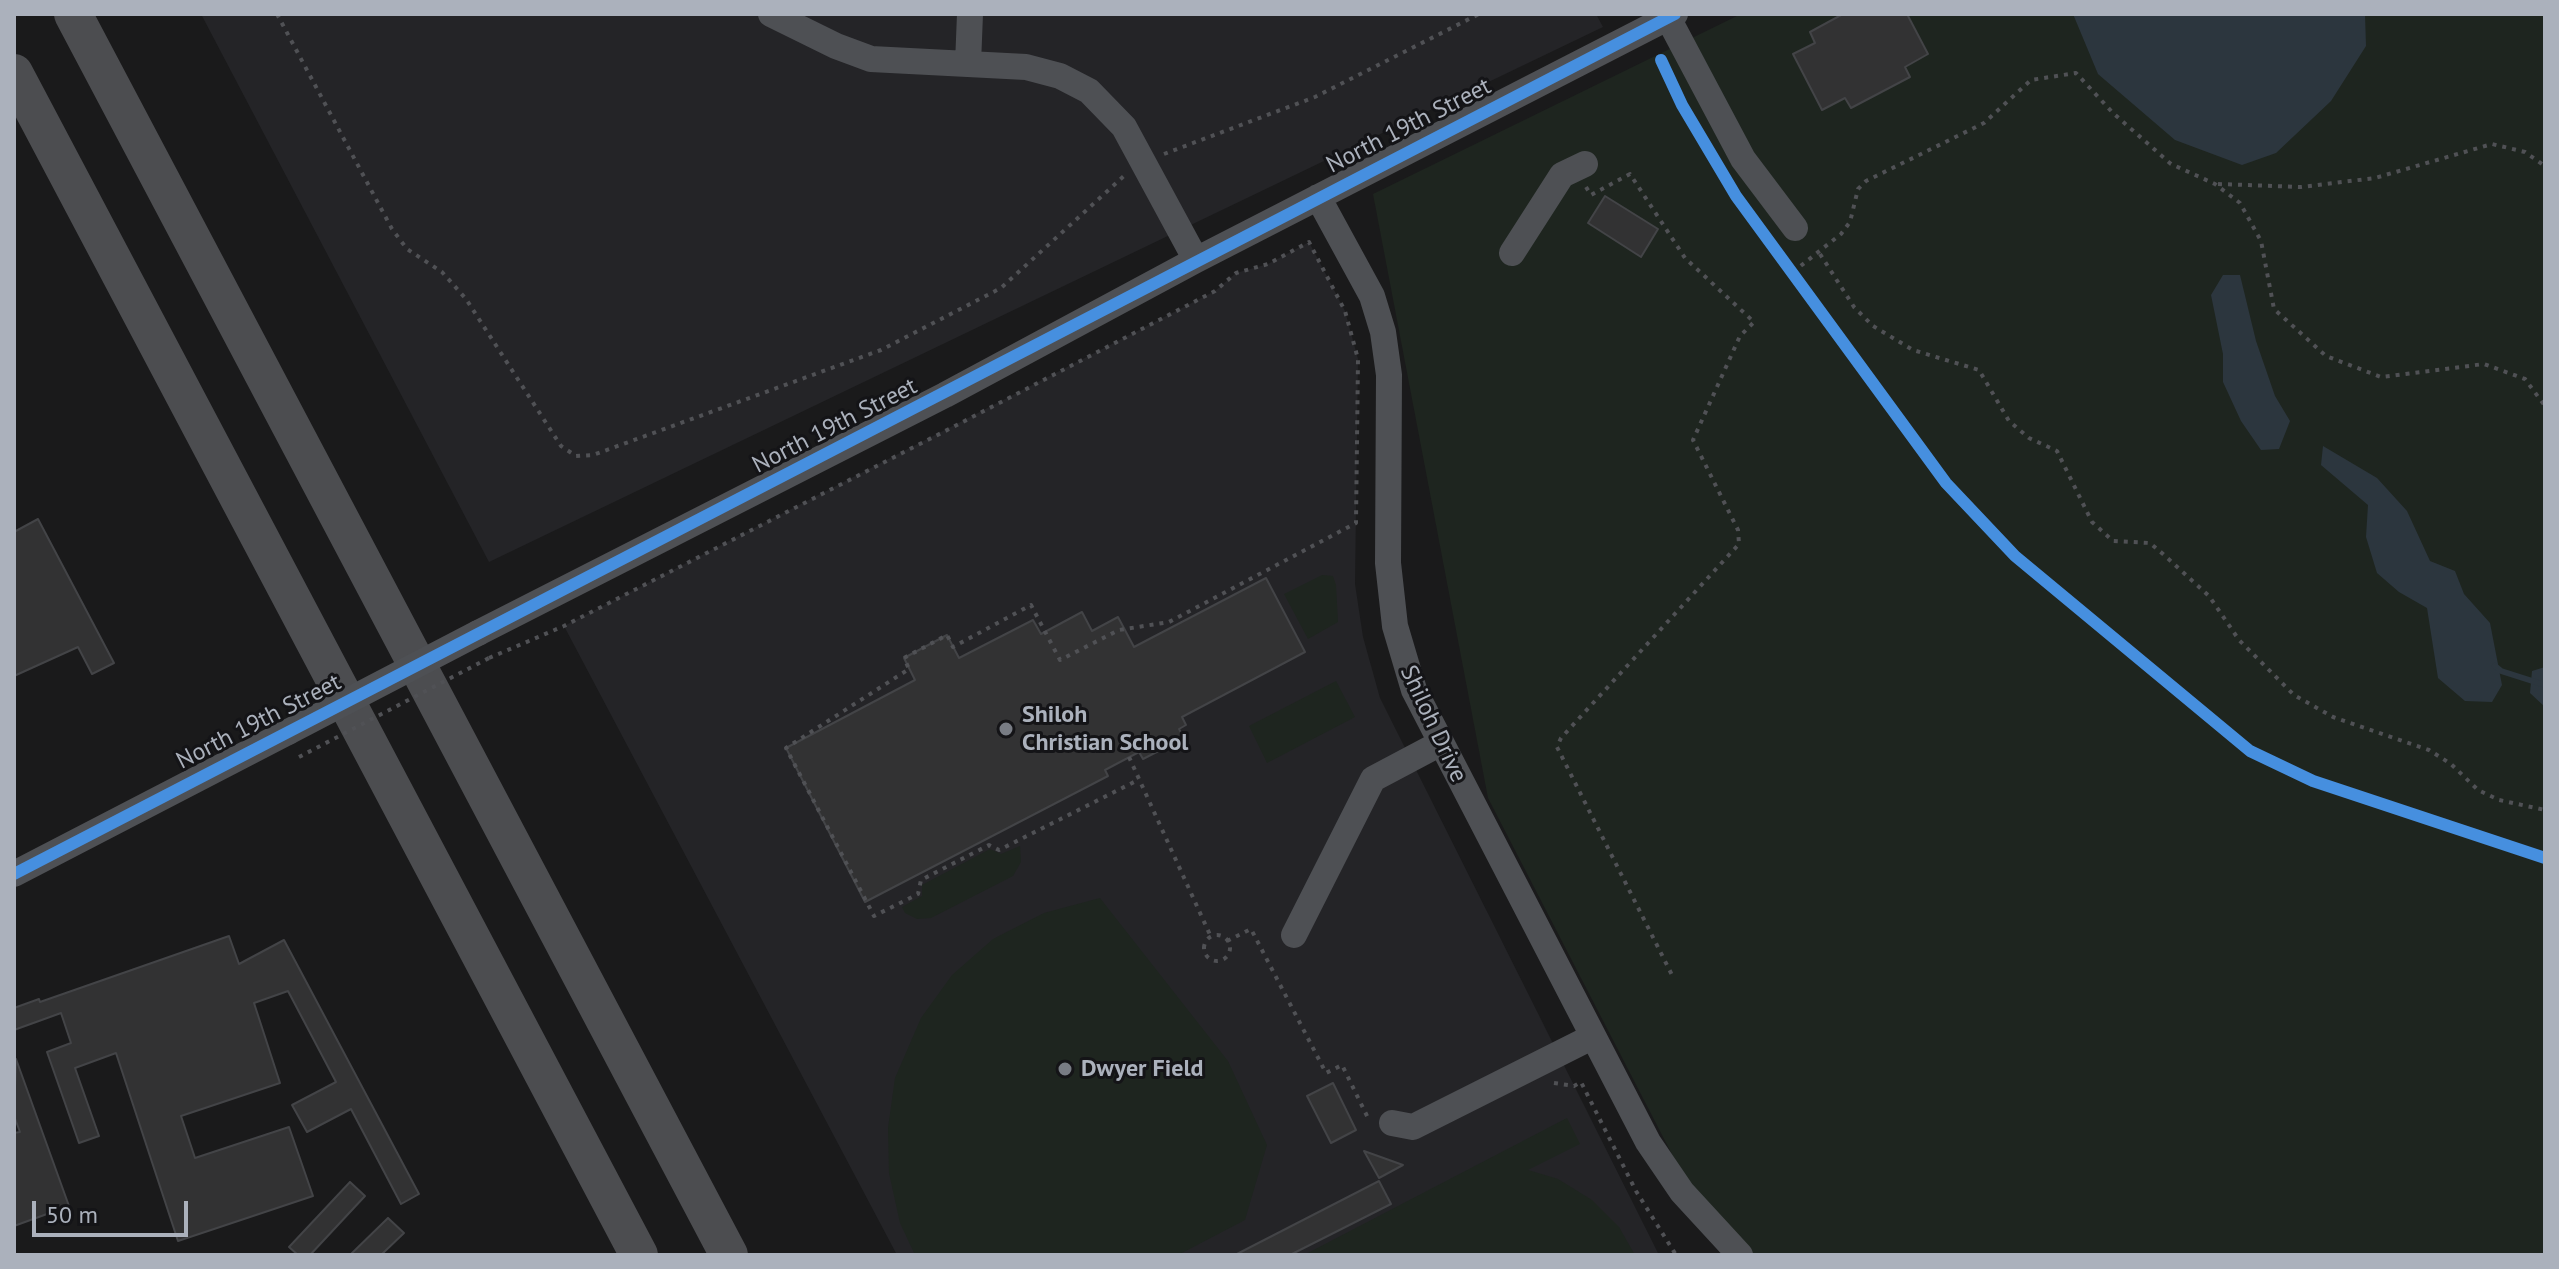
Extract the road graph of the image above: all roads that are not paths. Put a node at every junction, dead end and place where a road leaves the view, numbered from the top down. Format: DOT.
graph roads {
  1 [pos="73,14"];
  2 [pos="771,14"];
  3 [pos="970,14"];
  4 [pos="1670,15"];
  5 [pos="817,24"];
  6 [pos="968,64"];
  7 [pos="14,73"];
  8 [pos="1579,166"];
  9 [pos="1318,197"];
  10 [pos="1795,228"];
  11 [pos="1512,253"];
  12 [pos="1196,260"];
  13 [pos="1439,744"];
  14 [pos="14,874"];
  15 [pos="1294,935"];
  16 [pos="1592,1037"];
  17 [pos="1384,1128"];
  18 [pos="1696,1208"];
  19 [pos="639,1255"];
  20 [pos="729,1255"];
  21 [pos="1714,1255"];
  22 [pos="1740,1255"];
  1 -- 20 [label="highway"];
  2 -- 5 [label="street"];
  3 -- 6 [label="street"];
  4 -- 9 [label="street, North 19th Street"];
  4 -- 10 [label="street"];
  5 -- 6 [label="street"];
  6 -- 12 [label="street"];
  7 -- 19 [label="highway"];
  8 -- 11 [label="street"];
  9 -- 12 [label="street, North 19th Street"];
  9 -- 13 [label="street, Shiloh Drive"];
  12 -- 14 [label="street, North 19th Street, bridge"];
  13 -- 15 [label="street"];
  13 -- 16 [label="street, Shiloh Drive"];
  16 -- 17 [label="street"];
  16 -- 18 [label="street, Shiloh Drive"];
  18 -- 21 [label="street, Shiloh Drive"];
  18 -- 22 [label="street, Shiloh Drive"];
}
